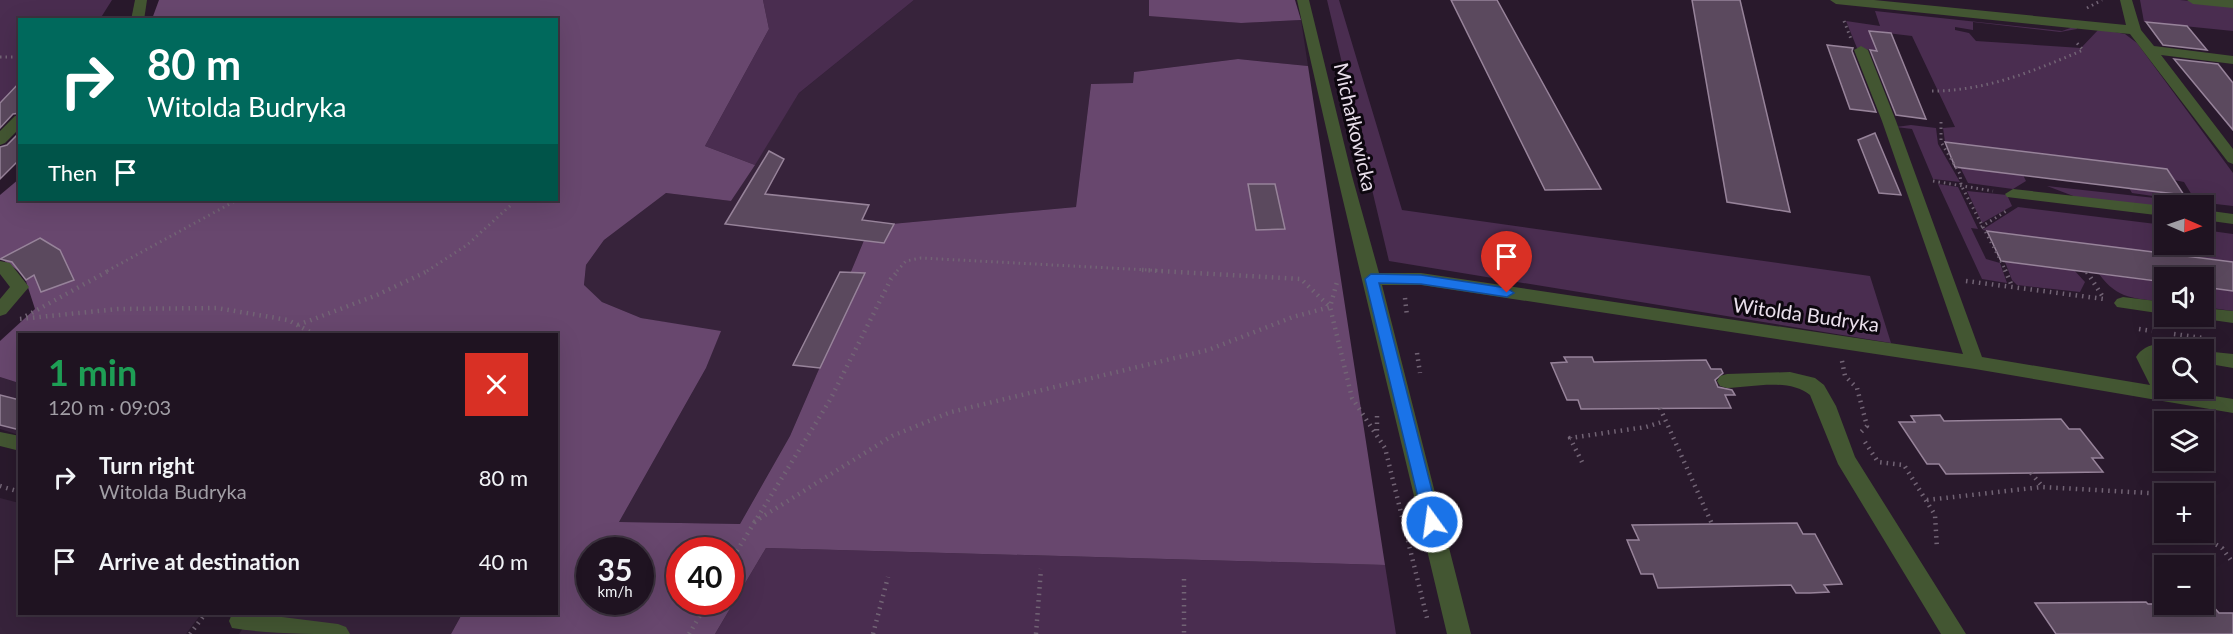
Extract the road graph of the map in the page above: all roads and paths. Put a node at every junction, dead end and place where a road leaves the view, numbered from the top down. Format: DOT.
graph roads {
  1 [pos="141,0"];
  2 [pos="1303,0"];
  3 [pos="1836,0"];
  4 [pos="2126,0"];
  5 [pos="2193,0"];
  6 [pos="2233,4"];
  7 [pos="137,18"];
  8 [pos="2134,30"];
  9 [pos="2076,42"];
  10 [pos="1861,50"];
  11 [pos="2150,50"];
  12 [pos="0,57"];
  13 [pos="18,57"];
  14 [pos="2233,60"];
  15 [pos="1932,91"];
  16 [pos="18,121"];
  17 [pos="1941,122"];
  18 [pos="0,140"];
  19 [pos="2232,157"];
  20 [pos="1933,181"];
  21 [pos="1961,185"];
  22 [pos="2013,194"];
  23 [pos="235,201"];
  24 [pos="511,205"];
  25 [pos="2154,210"];
  26 [pos="2214,216"];
  27 [pos="2233,219"];
  28 [pos="1981,227"];
  29 [pos="0,266"];
  30 [pos="1369,271"];
  31 [pos="2087,272"];
  32 [pos="1944,278"];
  33 [pos="1337,282"];
  34 [pos="2012,286"];
  35 [pos="2104,298"];
  36 [pos="2123,303"];
  37 [pos="1330,307"];
  38 [pos="2154,307"];
  39 [pos="0,310"];
  40 [pos="2214,315"];
  41 [pos="2233,318"];
  42 [pos="297,325"];
  43 [pos="2139,329"];
  44 [pos="312,333"];
  45 [pos="2174,339"];
  46 [pos="2154,352"];
  47 [pos="2214,352"];
  48 [pos="1841,359"];
  49 [pos="2233,361"];
  50 [pos="1975,362"];
  51 [pos="2154,375"];
  52 [pos="1727,381"];
  53 [pos="2154,392"];
  54 [pos="2193,399"];
  55 [pos="2233,406"];
  56 [pos="1660,408"];
  57 [pos="1377,416"];
  58 [pos="1665,421"];
  59 [pos="1377,434"];
  60 [pos="1582,462"];
  61 [pos="2031,472"];
  62 [pos="0,486"];
  63 [pos="2042,487"];
  64 [pos="18,491"];
  65 [pos="2154,493"];
  66 [pos="1927,500"];
  67 [pos="754,522"];
  68 [pos="1712,524"];
  69 [pos="744,539"];
  70 [pos="2214,543"];
  71 [pos="1937,549"];
  72 [pos="2233,563"];
  73 [pos="1041,569"];
  74 [pos="888,577"];
  75 [pos="1184,579"];
  76 [pos="204,615"];
  77 [pos="700,615"];
  78 [pos="239,623"];
  79 [pos="190,634"];
  80 [pos="338,634"];
  81 [pos="689,634"];
  82 [pos="873,634"];
  83 [pos="1036,634"];
  84 [pos="1184,634"];
  85 [pos="1431,634"];
  86 [pos="1459,634"];
  87 [pos="1954,634"];
  1 -- 7 [label="street"];
  2 -- 30 [label="street, Michałkowicka"];
  3 -- 8 [label="street"];
  4 -- 8 [label="street"];
  5 -- 6 [label="street"];
  8 -- 11 [label="street"];
  9 -- 15 [label="path"];
  10 -- 32 [label="street"];
  11 -- 14 [label="street"];
  11 -- 19 [label="street"];
  12 -- 13 [label="path"];
  16 -- 18 [label="street"];
  17 -- 21 [label="path"];
  20 -- 21 [label="path"];
  21 -- 22 [label="path"];
  21 -- 28 [label="path"];
  22 -- 25 [label="street"];
  22 -- 28 [label="path"];
  23 -- 42 [label="path"];
  24 -- 42 [label="path"];
  26 -- 27 [label="street"];
  28 -- 34 [label="path"];
  29 -- 39 [label="street"];
  30 -- 50 [label="street, Witolda Budryka"];
  30 -- 86 [label="street, Michałkowicka"];
  31 -- 35 [label="path"];
  32 -- 34 [label="path"];
  32 -- 50 [label="street"];
  33 -- 37 [label="path"];
  34 -- 35 [label="path"];
  35 -- 36 [label="path"];
  36 -- 38 [label="street"];
  37 -- 59 [label="path"];
  37 -- 67 [label="path"];
  37 -- 67 [label="path"];
  40 -- 41 [label="street"];
  42 -- 44 [label="path"];
  43 -- 45 [label="path"];
  46 -- 51 [label="street"];
  47 -- 49 [label="street"];
  48 -- 66 [label="path"];
  50 -- 53 [label="street, Witolda Budryka"];
  52 -- 87 [label="street"];
  54 -- 55 [label="street, Witolda Budryka"];
  56 -- 58 [label="path"];
  57 -- 59 [label="path"];
  58 -- 60 [label="path"];
  58 -- 68 [label="path"];
  59 -- 85 [label="path"];
  61 -- 63 [label="path"];
  62 -- 64 [label="path"];
  63 -- 65 [label="path"];
  63 -- 66 [label="path"];
  66 -- 71 [label="path"];
  67 -- 69 [label="path"];
  70 -- 72 [label="path"];
  73 -- 83 [label="path"];
  74 -- 82 [label="path"];
  75 -- 84 [label="path"];
  76 -- 79 [label="path"];
  77 -- 81 [label="path"];
  78 -- 80 [label="street"];
}
